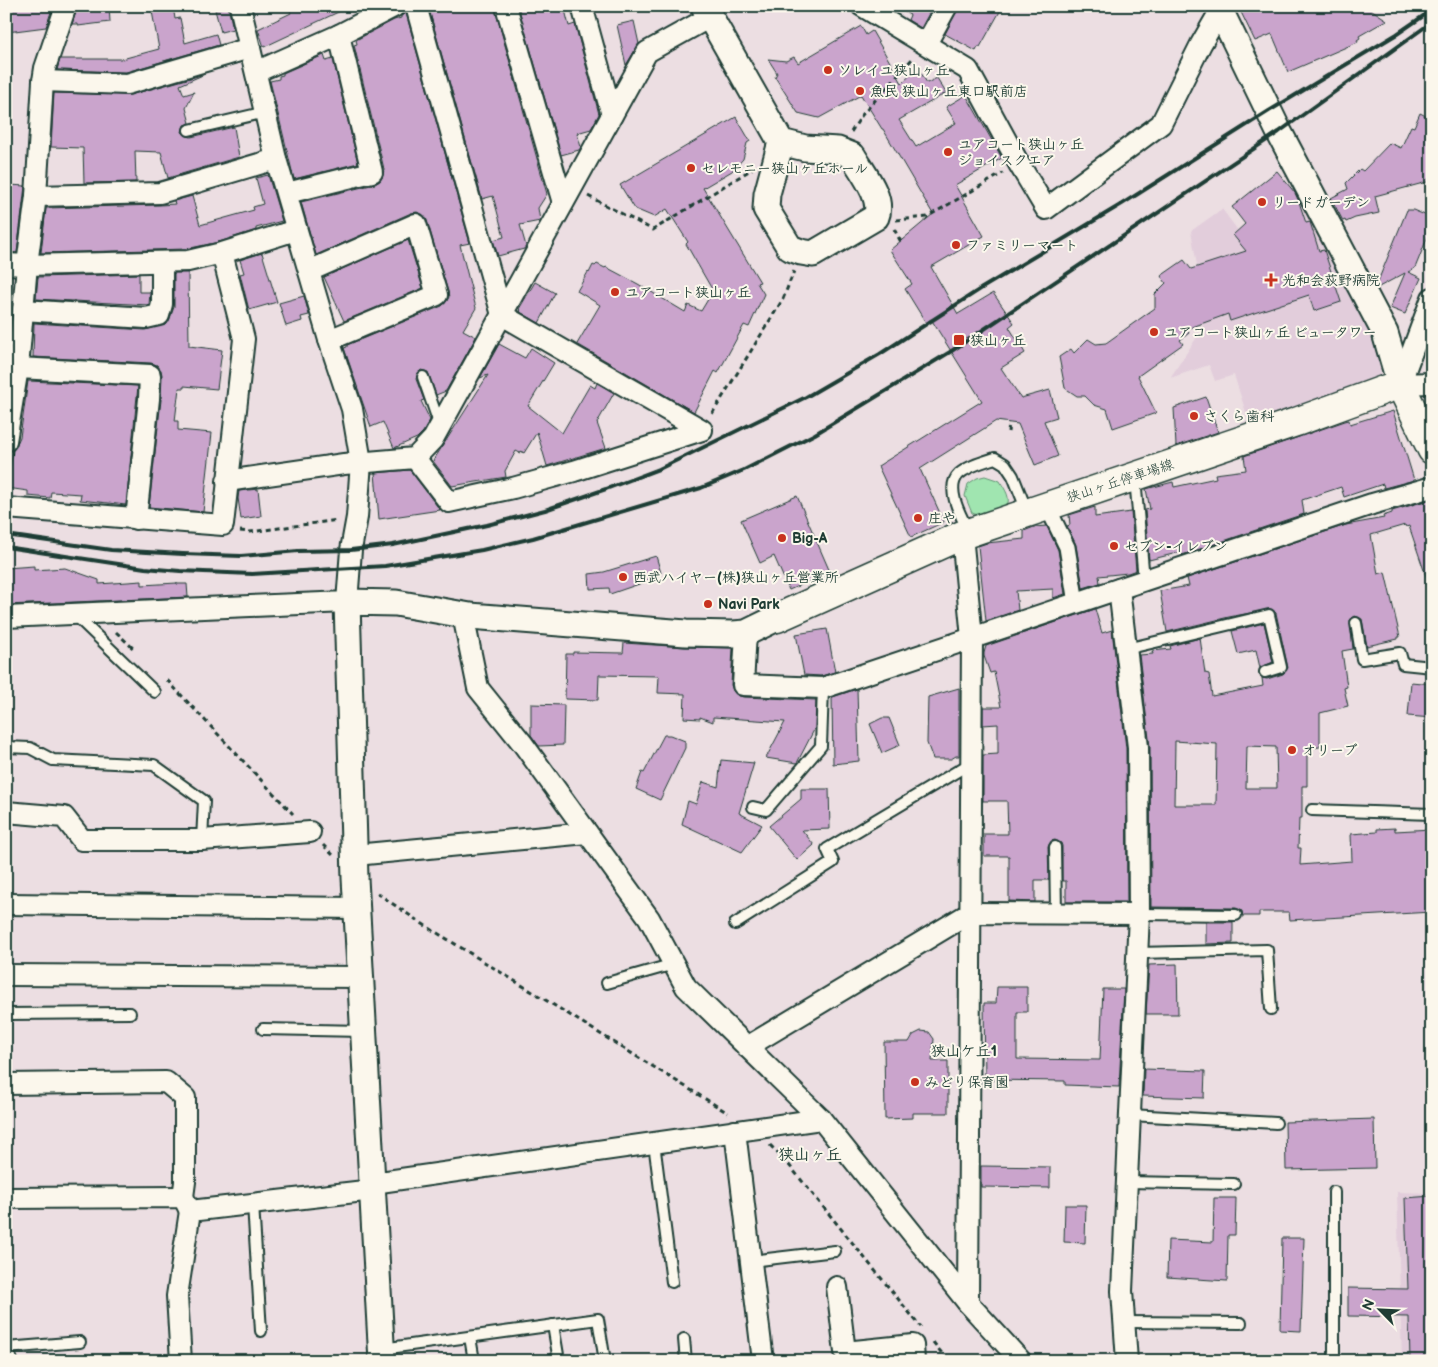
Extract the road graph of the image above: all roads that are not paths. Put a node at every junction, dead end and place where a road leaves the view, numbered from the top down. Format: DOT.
graph roads {
  1 [pos="66,6"];
  2 [pos="240,6"];
  3 [pos="395,6"];
  4 [pos="416,6"];
  5 [pos="506,6"];
  6 [pos="582,6"];
  7 [pos="862,6"];
  8 [pos="947,6"];
  9 [pos="1221,8"];
  10 [pos="707,12"];
  11 [pos="339,35"];
  12 [pos="926,44"];
  13 [pos="250,48"];
  14 [pos="256,72"];
  15 [pos="43,81"];
  16 [pos="266,112"];
  17 [pos="612,115"];
  18 [pos="189,130"];
  19 [pos="781,142"];
  20 [pos="276,160"];
  21 [pos="287,193"];
  22 [pos="567,195"];
  23 [pos="36,196"];
  24 [pos="296,230"];
  25 [pos="222,253"];
  26 [pos="162,262"];
  27 [pos="6,264"];
  28 [pos="27,265"];
  29 [pos="309,271"];
  30 [pos="1432,298"];
  31 [pos="24,310"];
  32 [pos="502,315"];
  33 [pos="329,340"];
  34 [pos="18,368"];
  35 [pos="423,377"];
  36 [pos="1432,383"];
  37 [pos="1400,384"];
  38 [pos="440,426"];
  39 [pos="6,441"];
  40 [pos="1432,450"];
  41 [pos="415,458"];
  42 [pos="360,462"];
  43 [pos="1135,477"];
  44 [pos="227,481"];
  45 [pos="1432,487"];
  46 [pos="6,508"];
  47 [pos="1037,509"];
  48 [pos="136,519"];
  49 [pos="966,534"];
  50 [pos="1144,580"];
  51 [pos="1119,589"];
  52 [pos="347,602"];
  53 [pos="1076,603"];
  54 [pos="73,614"];
  55 [pos="463,615"];
  56 [pos="6,617"];
  57 [pos="778,618"];
  58 [pos="1356,623"];
  59 [pos="746,633"];
  60 [pos="972,638"];
  61 [pos="1126,649"];
  62 [pos="1432,667"];
  63 [pos="1265,672"];
  64 [pos="823,688"];
  65 [pos="155,692"];
  66 [pos="6,747"];
  67 [pos="971,763"];
  68 [pos="753,807"];
  69 [pos="1312,810"];
  70 [pos="6,812"];
  71 [pos="1432,814"];
  72 [pos="310,832"];
  73 [pos="587,833"];
  74 [pos="202,840"];
  75 [pos="1055,847"];
  76 [pos="355,867"];
  77 [pos="6,904"];
  78 [pos="357,908"];
  79 [pos="1056,912"];
  80 [pos="970,913"];
  81 [pos="1138,914"];
  82 [pos="1236,915"];
  83 [pos="735,924"];
  84 [pos="1137,953"];
  85 [pos="674,964"];
  86 [pos="6,975"];
  87 [pos="361,977"];
  88 [pos="608,983"];
  89 [pos="1271,1009"];
  90 [pos="130,1013"];
  91 [pos="6,1014"];
  92 [pos="263,1029"];
  93 [pos="364,1031"];
  94 [pos="747,1047"];
  95 [pos="6,1084"];
  96 [pos="1130,1115"];
  97 [pos="821,1119"];
  98 [pos="1276,1123"];
  99 [pos="735,1131"];
  100 [pos="654,1143"];
  101 [pos="1127,1182"];
  102 [pos="1234,1184"];
  103 [pos="373,1186"];
  104 [pos="1334,1192"];
  105 [pos="6,1198"];
  106 [pos="187,1204"];
  107 [pos="253,1204"];
  108 [pos="835,1251"];
  109 [pos="751,1261"];
  110 [pos="672,1282"];
  111 [pos="837,1287"];
  112 [pos="968,1303"];
  113 [pos="1124,1322"];
  114 [pos="1241,1324"];
  115 [pos="553,1326"];
  116 [pos="261,1331"];
  117 [pos="470,1337"];
  118 [pos="684,1340"];
  119 [pos="80,1342"];
  120 [pos="6,1348"];
  121 [pos="382,1355"];
  122 [pos="846,1357"];
  123 [pos="181,1361"];
  124 [pos="474,1361"];
  125 [pos="559,1361"];
  126 [pos="605,1361"];
  127 [pos="686,1361"];
  128 [pos="763,1361"];
  129 [pos="914,1361"];
  130 [pos="1021,1361"];
  131 [pos="1127,1361"];
  132 [pos="1334,1361"];
  1 -- 15 [label="street"];
  2 -- 13 [label="street"];
  3 -- 11 [label="street"];
  4 -- 32 [label="street"];
  5 -- 22 [label="street"];
  6 -- 17 [label="street"];
  7 -- 12 [label="street"];
  8 -- 12 [label="street"];
  9 -- 12 [label="street"];
  9 -- 37 [label="street"];
  10 -- 17 [label="street"];
  10 -- 19 [label="street"];
  11 -- 14 [label="street"];
  11 -- 21 [label="street"];
  13 -- 14 [label="street"];
  13 -- 15 [label="street"];
  14 -- 16 [label="street"];
  15 -- 23 [label="street"];
  16 -- 18 [label="lane"];
  16 -- 20 [label="street"];
  17 -- 22 [label="street"];
  19 -- 19 [label="street"];
  20 -- 21 [label="street"];
  20 -- 23 [label="street"];
  21 -- 24 [label="street"];
  22 -- 32 [label="street"];
  23 -- 28 [label="street"];
  24 -- 25 [label="street"];
  24 -- 29 [label="street"];
  25 -- 26 [label="street"];
  25 -- 44 [label="street"];
  26 -- 28 [label="street"];
  26 -- 31 [label="street"];
  27 -- 28 [label="street"];
  28 -- 31 [label="street"];
  29 -- 33 [label="street"];
  29 -- 33 [label="street"];
  30 -- 37 [label="street"];
  31 -- 34 [label="street"];
  32 -- 38 [label="street"];
  32 -- 41 [label="street"];
  33 -- 42 [label="street"];
  34 -- 39 [label="street"];
  34 -- 48 [label="street"];
  35 -- 38 [label="lane"];
  36 -- 37 [label="street"];
  37 -- 40 [label="main road"];
  37 -- 43 [label="main road, 狭山ヶ丘停車場線"];
  38 -- 41 [label="street"];
  41 -- 42 [label="street"];
  42 -- 44 [label="street"];
  42 -- 52 [label="street"];
  43 -- 47 [label="main road, 狭山ヶ丘停車場線"];
  43 -- 50 [label="lane"];
  44 -- 48 [label="street"];
  45 -- 50 [label="street"];
  46 -- 48 [label="street"];
  47 -- 49 [label="main road, 狭山ヶ丘停車場線"];
  47 -- 49 [label="lane"];
  47 -- 53 [label="street"];
  49 -- 57 [label="main road, 狭山ヶ丘停車場線"];
  49 -- 60 [label="street"];
  50 -- 51 [label="street"];
  51 -- 53 [label="street"];
  51 -- 61 [label="street"];
  52 -- 54 [label="street"];
  52 -- 55 [label="street"];
  52 -- 76 [label="street"];
  53 -- 60 [label="street"];
  54 -- 56 [label="street"];
  54 -- 65 [label="lane"];
  55 -- 59 [label="street"];
  55 -- 73 [label="street"];
  57 -- 59 [label="street"];
  58 -- 62 [label="lane"];
  59 -- 64 [label="street"];
  60 -- 64 [label="street"];
  60 -- 67 [label="street"];
  61 -- 63 [label="lane"];
  61 -- 81 [label="street"];
  64 -- 68 [label="lane"];
  66 -- 74 [label="lane"];
  67 -- 80 [label="street"];
  67 -- 83 [label="lane"];
  69 -- 71 [label="lane"];
  70 -- 74 [label="street"];
  72 -- 74 [label="street"];
  73 -- 76 [label="street"];
  73 -- 85 [label="street"];
  75 -- 79 [label="lane"];
  76 -- 78 [label="street"];
  77 -- 78 [label="street"];
  78 -- 87 [label="street"];
  79 -- 80 [label="street"];
  79 -- 81 [label="street"];
  80 -- 94 [label="street"];
  80 -- 112 [label="street"];
  81 -- 82 [label="lane"];
  81 -- 84 [label="street"];
  84 -- 89 [label="lane"];
  84 -- 96 [label="street"];
  85 -- 88 [label="lane"];
  85 -- 94 [label="street"];
  86 -- 87 [label="street"];
  87 -- 93 [label="street"];
  90 -- 91 [label="lane"];
  92 -- 93 [label="lane"];
  93 -- 103 [label="street"];
  94 -- 97 [label="street"];
  95 -- 106 [label="street"];
  96 -- 98 [label="lane"];
  96 -- 101 [label="street"];
  97 -- 99 [label="street"];
  97 -- 112 [label="street"];
  99 -- 100 [label="street"];
  99 -- 109 [label="street"];
  100 -- 103 [label="street"];
  100 -- 110 [label="lane"];
  101 -- 102 [label="lane"];
  101 -- 113 [label="street"];
  103 -- 107 [label="street"];
  103 -- 121 [label="street"];
  104 -- 132 [label="lane"];
  105 -- 106 [label="street"];
  106 -- 107 [label="street"];
  106 -- 123 [label="street"];
  107 -- 116 [label="lane"];
  108 -- 109 [label="lane"];
  109 -- 128 [label="street"];
  111 -- 122 [label="street"];
  112 -- 130 [label="street"];
  113 -- 114 [label="lane"];
  113 -- 131 [label="street"];
  115 -- 117 [label="lane"];
  115 -- 125 [label="lane"];
  115 -- 126 [label="lane"];
  117 -- 121 [label="lane"];
  117 -- 124 [label="lane"];
  118 -- 127 [label="lane"];
  119 -- 120 [label="lane"];
  122 -- 129 [label="street"];
}
